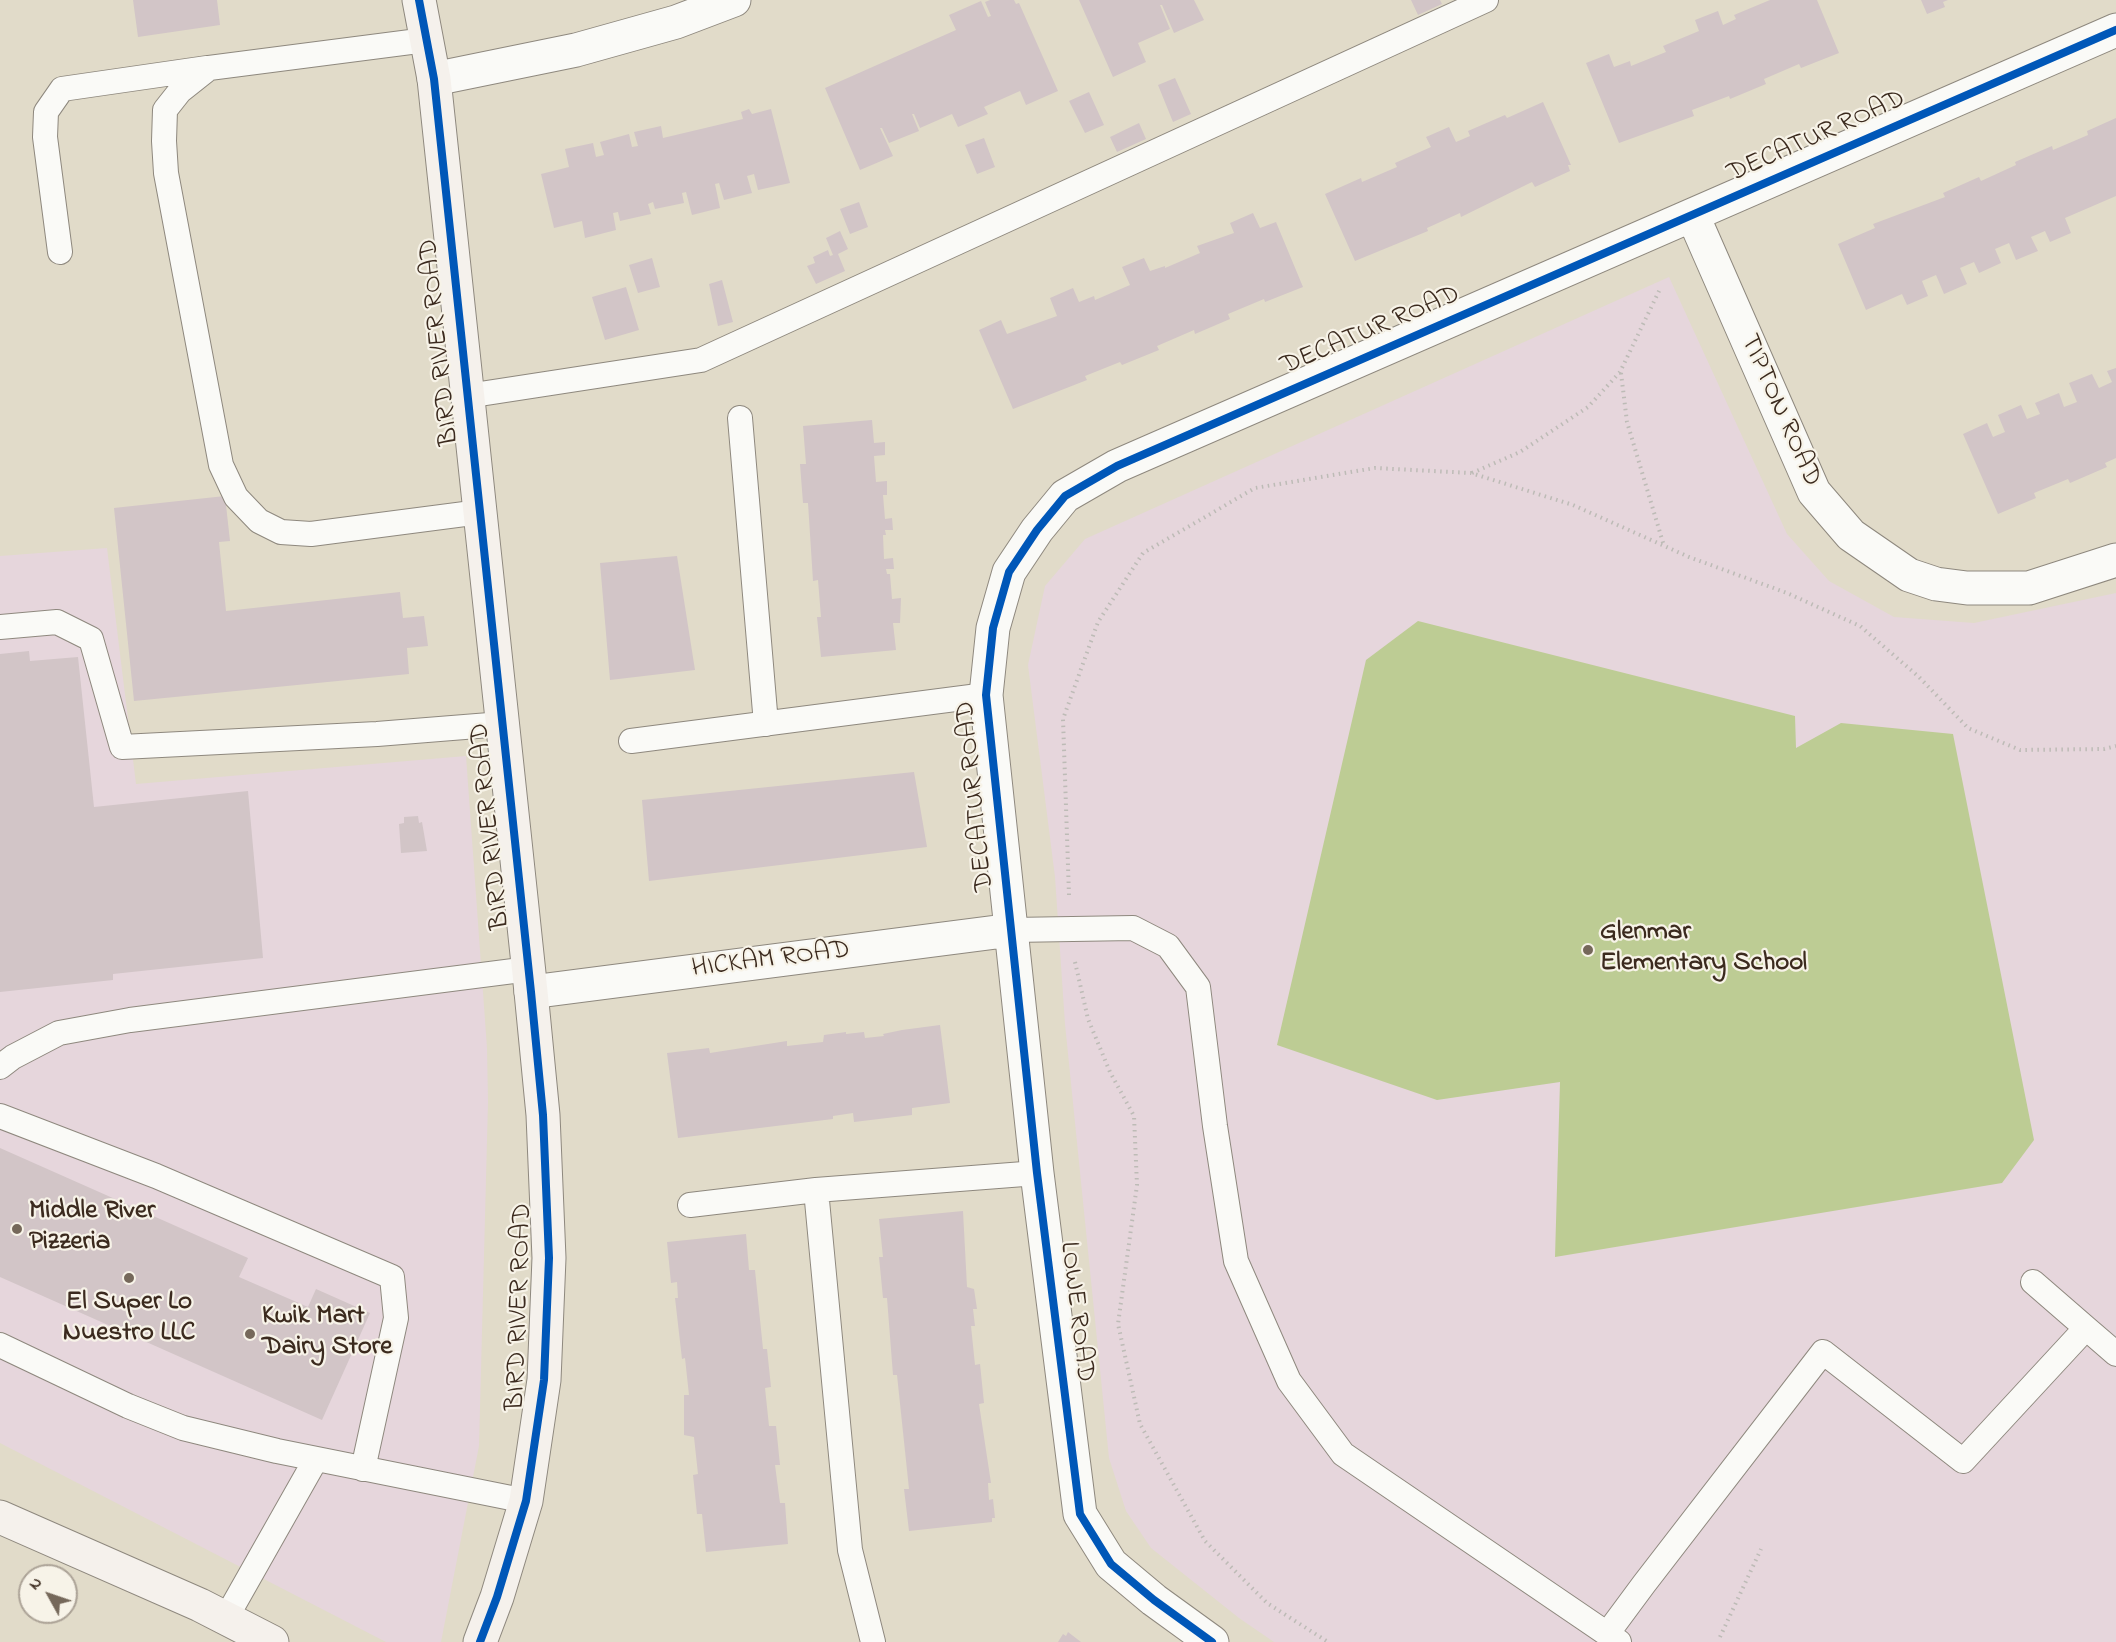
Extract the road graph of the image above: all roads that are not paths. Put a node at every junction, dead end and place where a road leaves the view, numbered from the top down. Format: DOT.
graph roads {
  1 [pos="419,0"];
  2 [pos="734,0"];
  3 [pos="1486,0"];
  4 [pos="2116,30"];
  5 [pos="426,40"];
  6 [pos="209,68"];
  7 [pos="434,79"];
  8 [pos="1693,216"];
  9 [pos="60,252"];
  10 [pos="467,396"];
  11 [pos="740,418"];
  12 [pos="480,512"];
  13 [pos="2116,560"];
  14 [pos="0,627"];
  15 [pos="986,695"];
  16 [pos="502,724"];
  17 [pos="766,724"];
  18 [pos="631,741"];
  19 [pos="1012,930"];
  20 [pos="530,980"];
  21 [pos="0,1067"];
  22 [pos="0,1116"];
  23 [pos="1037,1173"];
  24 [pos="816,1190"];
  25 [pos="690,1205"];
  26 [pos="2033,1282"];
  27 [pos="2086,1328"];
  28 [pos="0,1345"];
  29 [pos="2116,1354"];
  30 [pos="316,1459"];
  31 [pos="363,1469"];
  32 [pos="526,1501"];
  33 [pos="0,1517"];
  34 [pos="226,1618"];
  35 [pos="1613,1638"];
  36 [pos="272,1642"];
  37 [pos="480,1642"];
  38 [pos="873,1642"];
  39 [pos="1212,1642"];
  1 -- 5 [label="street, BIRD RIVER ROAD"];
  2 -- 7 [label="street"];
  3 -- 10 [label="lane"];
  4 -- 8 [label="street, DECATUR ROAD"];
  5 -- 6 [label="lane"];
  5 -- 7 [label="street, BIRD RIVER ROAD"];
  6 -- 9 [label="lane"];
  6 -- 12 [label="lane"];
  7 -- 10 [label="street, BIRD RIVER ROAD"];
  8 -- 13 [label="street, TIPTON ROAD"];
  8 -- 15 [label="street, DECATUR ROAD"];
  10 -- 12 [label="street, BIRD RIVER ROAD"];
  11 -- 17 [label="lane"];
  12 -- 16 [label="street, BIRD RIVER ROAD"];
  14 -- 16 [label="lane"];
  15 -- 17 [label="lane"];
  15 -- 19 [label="street, DECATUR ROAD"];
  16 -- 20 [label="street, BIRD RIVER ROAD"];
  17 -- 18 [label="lane"];
  19 -- 20 [label="street, HICKAM ROAD"];
  19 -- 23 [label="street, LOWE ROAD"];
  19 -- 35 [label="lane"];
  20 -- 21 [label="lane"];
  20 -- 32 [label="street, BIRD RIVER ROAD"];
  22 -- 31 [label="lane"];
  23 -- 24 [label="lane"];
  23 -- 39 [label="street, LOWE ROAD"];
  24 -- 25 [label="lane"];
  24 -- 38 [label="lane"];
  26 -- 27 [label="lane"];
  27 -- 29 [label="lane"];
  27 -- 35 [label="lane"];
  28 -- 30 [label="lane"];
  30 -- 31 [label="lane"];
  30 -- 34 [label="lane"];
  31 -- 32 [label="lane"];
  32 -- 37 [label="street, BIRD RIVER ROAD"];
  33 -- 34 [label="street"];
  34 -- 36 [label="street"];
}
